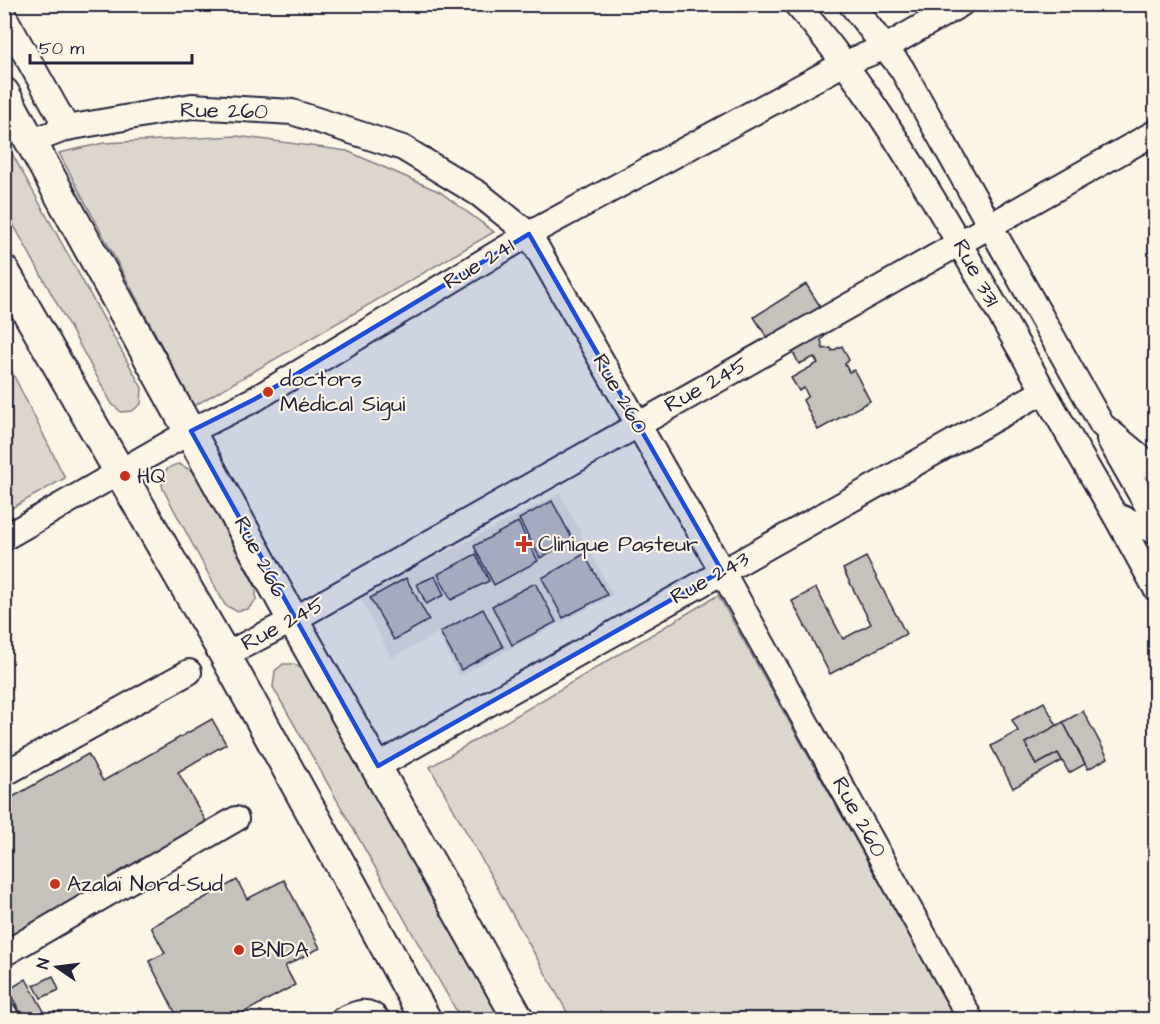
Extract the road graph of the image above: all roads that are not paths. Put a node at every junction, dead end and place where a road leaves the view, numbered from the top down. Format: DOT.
graph roads {
  1 [pos="796,4"];
  2 [pos="851,4"];
  3 [pos="961,4"];
  4 [pos="4,16"];
  5 [pos="886,47"];
  6 [pos="843,64"];
  7 [pos="4,93"];
  8 [pos="68,128"];
  9 [pos="1155,132"];
  10 [pos="33,141"];
  11 [pos="988,226"];
  12 [pos="529,234"];
  13 [pos="960,242"];
  14 [pos="4,270"];
  15 [pos="1042,392"];
  16 [pos="637,423"];
  17 [pos="1102,425"];
  18 [pos="191,431"];
  19 [pos="1155,470"];
  20 [pos="122,472"];
  21 [pos="1115,515"];
  22 [pos="1155,521"];
  23 [pos="1155,532"];
  24 [pos="4,538"];
  25 [pos="722,571"];
  26 [pos="1155,589"];
  27 [pos="294,620"];
  28 [pos="225,655"];
  29 [pos="189,672"];
  30 [pos="378,766"];
  31 [pos="4,774"];
  32 [pos="236,819"];
  33 [pos="4,954"];
  34 [pos="4,1013"];
  35 [pos="8,1020"];
  36 [pos="342,1020"];
  37 [pos="378,1020"];
  38 [pos="426,1020"];
  39 [pos="519,1020"];
  40 [pos="971,1020"];
  1 -- 6 [label="street, Rue 331"];
  2 -- 5 [label="street, Rue 331"];
  3 -- 5 [label="street, Rue 241"];
  4 -- 8 [label="street"];
  5 -- 6 [label="street, Rue 241"];
  5 -- 11 [label="street, Rue 331"];
  6 -- 12 [label="street, Rue 241"];
  6 -- 13 [label="street, Rue 331"];
  7 -- 10 [label="main road, Rue 266"];
  8 -- 10 [label="street, Rue 260"];
  8 -- 12 [label="street, Rue 260"];
  9 -- 11 [label="street, Rue 245"];
  10 -- 18 [label="main road, Rue 266"];
  11 -- 13 [label="street, Rue 245"];
  11 -- 17 [label="street, Rue 331"];
  12 -- 16 [label="street, Rue 260"];
  12 -- 18 [label="street, Rue 241"];
  13 -- 15 [label="street, Rue 331"];
  13 -- 16 [label="street, Rue 245"];
  14 -- 20 [label="main road"];
  15 -- 21 [label="street, Rue 331"];
  15 -- 25 [label="street, Rue 243"];
  16 -- 25 [label="street, Rue 260"];
  16 -- 27 [label="street, Rue 245"];
  17 -- 19 [label="street, Rue 331"];
  17 -- 22 [label="street"];
  18 -- 20 [label="street, Rue 241"];
  18 -- 27 [label="main road, Rue 266"];
  20 -- 24 [label="street, Rue 241"];
  20 -- 28 [label="main road"];
  21 -- 23 [label="street"];
  21 -- 26 [label="street, Rue 331"];
  25 -- 30 [label="street, Rue 243"];
  25 -- 40 [label="street, Rue 260"];
  27 -- 28 [label="street, Rue 245"];
  27 -- 30 [label="main road, Rue 266"];
  28 -- 38 [label="main road"];
  29 -- 31 [label="street"];
  30 -- 39 [label="main road, Rue 266"];
  32 -- 33 [label="street"];
  34 -- 35 [label="street"];
  36 -- 37 [label="street"];
}
